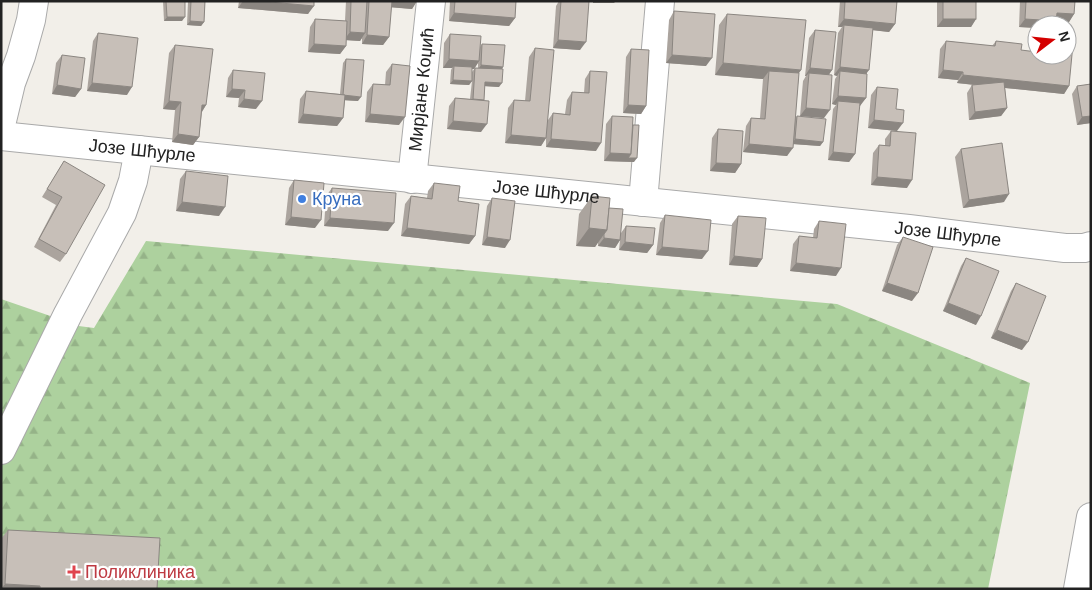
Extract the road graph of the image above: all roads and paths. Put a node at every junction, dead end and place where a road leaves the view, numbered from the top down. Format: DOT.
graph roads {
  1 [pos="34,1"];
  2 [pos="431,1"];
  3 [pos="660,1"];
  4 [pos="1,125"];
  5 [pos="1,136"];
  6 [pos="139,150"];
  7 [pos="412,179"];
  8 [pos="644,202"];
  9 [pos="1091,246"];
  10 [pos="1,450"];
  11 [pos="1091,517"];
  12 [pos="1078,589"];
  1 -- 4 [label="street"];
  2 -- 7 [label="street, Мирјане Коџић"];
  3 -- 8 [label="street"];
  5 -- 6 [label="street, Јозе Шћурле"];
  6 -- 7 [label="street, Јозе Шћурле"];
  6 -- 10 [label="street"];
  7 -- 8 [label="street, Јозе Шћурле"];
  8 -- 9 [label="street, Јозе Шћурле"];
  11 -- 12 [label="street"];
}
